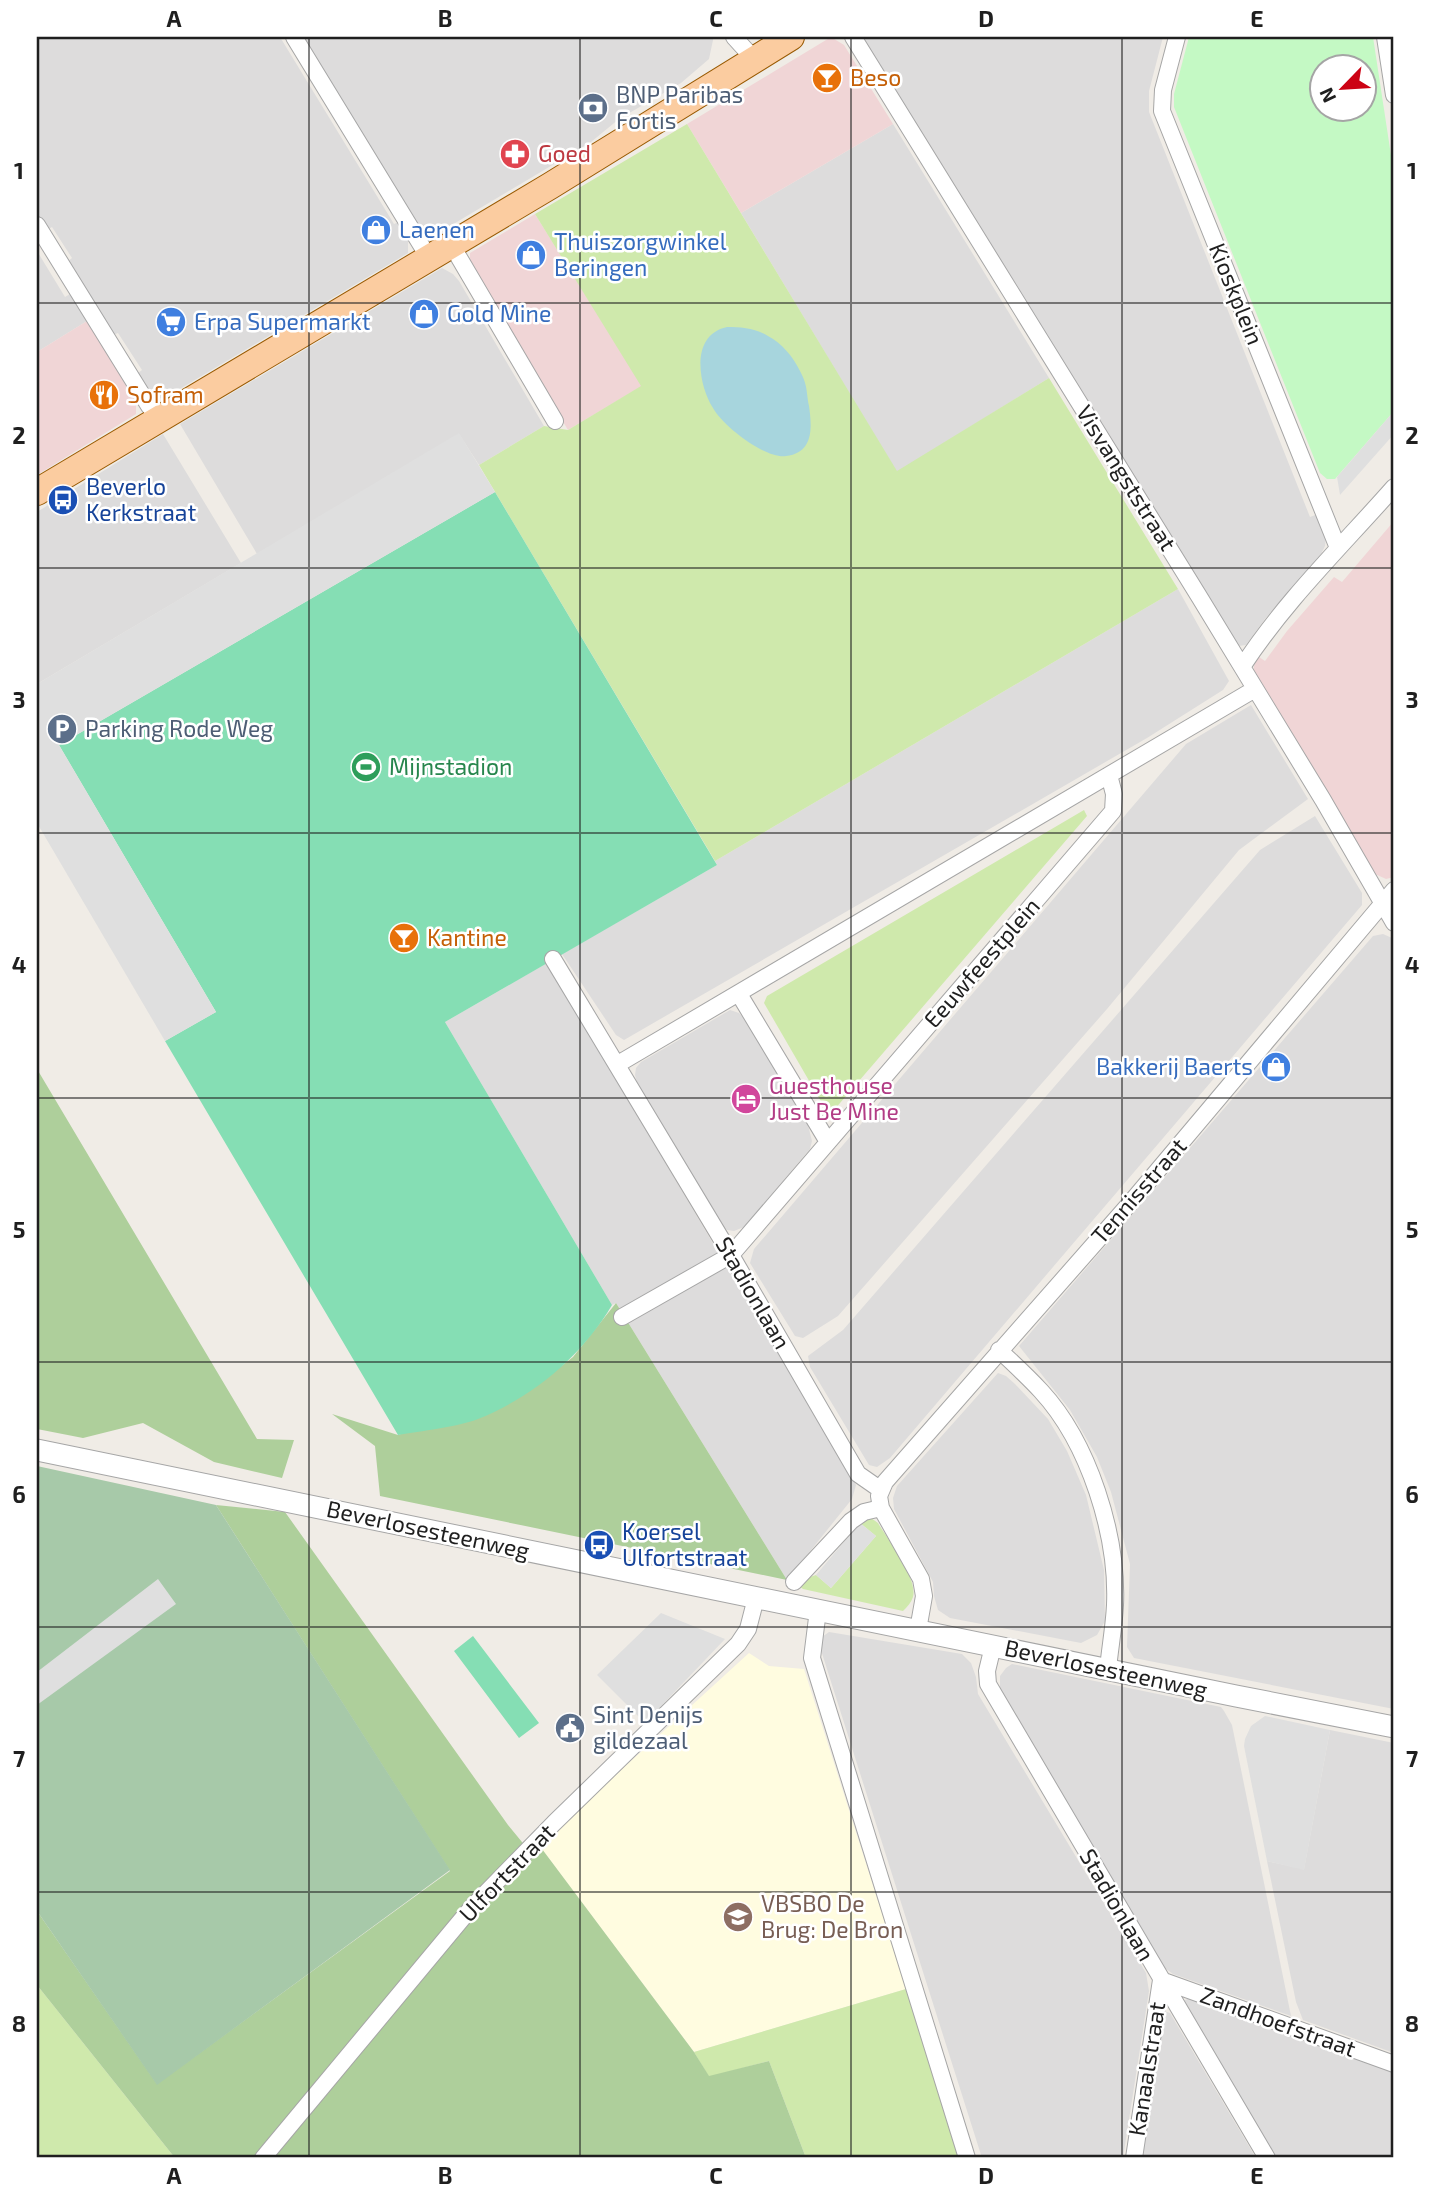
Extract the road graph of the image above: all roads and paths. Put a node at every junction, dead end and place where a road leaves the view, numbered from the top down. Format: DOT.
graph roads {
  1 [pos="294,37"];
  2 [pos="734,37"];
  3 [pos="791,37"];
  4 [pos="853,37"];
  5 [pos="1177,37"];
  6 [pos="1385,37"];
  7 [pos="754,59"];
  8 [pos="1394,95"];
  9 [pos="37,226"];
  10 [pos="440,251"];
  11 [pos="160,418"];
  12 [pos="555,421"];
  13 [pos="1394,487"];
  14 [pos="37,492"];
  15 [pos="1338,548"];
  16 [pos="1242,667"];
  17 [pos="1255,689"];
  18 [pos="1109,775"];
  19 [pos="1394,890"];
  20 [pos="1382,904"];
  21 [pos="1394,923"];
  22 [pos="553,959"];
  23 [pos="739,994"];
  24 [pos="618,1064"];
  25 [pos="828,1142"];
  26 [pos="731,1255"];
  27 [pos="622,1317"];
  28 [pos="999,1350"];
  29 [pos="37,1450"];
  30 [pos="881,1490"];
  31 [pos="881,1508"];
  32 [pos="794,1582"];
  33 [pos="756,1598"];
  34 [pos="818,1610"];
  35 [pos="918,1630"];
  36 [pos="993,1646"];
  37 [pos="1108,1669"];
  38 [pos="1394,1727"];
  39 [pos="1161,1980"];
  40 [pos="1394,2063"];
  41 [pos="263,2158"];
  42 [pos="967,2158"];
  43 [pos="1133,2158"];
  44 [pos="1266,2158"];
  1 -- 10 [label="street"];
  2 -- 7 [label="street"];
  3 -- 7 [label="main road"];
  4 -- 16 [label="street, Visvangststraat"];
  5 -- 15 [label="street, Kioskplein"];
  6 -- 8 [label="street"];
  7 -- 10 [label="main road"];
  9 -- 11 [label="street"];
  10 -- 11 [label="main road"];
  10 -- 12 [label="street"];
  11 -- 14 [label="main road"];
  13 -- 15 [label="street"];
  15 -- 16 [label="street"];
  16 -- 17 [label="street, Visvangststraat"];
  17 -- 18 [label="street"];
  17 -- 20 [label="street, Visvangststraat"];
  18 -- 23 [label="street"];
  18 -- 25 [label="street, Eeuwfeestplein"];
  19 -- 20 [label="street, Tennisstraat"];
  20 -- 21 [label="street, Visvangststraat"];
  20 -- 28 [label="street, Tennisstraat"];
  22 -- 24 [label="street, Stadionlaan"];
  23 -- 24 [label="street"];
  23 -- 25 [label="street"];
  24 -- 26 [label="street, Stadionlaan"];
  25 -- 26 [label="street, Eeuwfeestplein"];
  26 -- 27 [label="street, Eeuwfeestplein"];
  26 -- 30 [label="street, Stadionlaan"];
  28 -- 30 [label="street, Tennisstraat"];
  28 -- 37 [label="street"];
  29 -- 33 [label="street, Beverlosesteenweg"];
  30 -- 31 [label="street"];
  31 -- 32 [label="street"];
  31 -- 35 [label="street"];
  33 -- 34 [label="street, Beverlosesteenweg"];
  33 -- 41 [label="street, Ulfortstraat"];
  34 -- 35 [label="street, Beverlosesteenweg"];
  34 -- 42 [label="street"];
  35 -- 36 [label="street, Beverlosesteenweg"];
  36 -- 37 [label="street, Beverlosesteenweg"];
  36 -- 39 [label="street, Stadionlaan"];
  37 -- 38 [label="street, Beverlosesteenweg"];
  39 -- 40 [label="street, Zandhoefstraat"];
  39 -- 43 [label="street, Kanaalstraat"];
  39 -- 44 [label="street, Stadionlaan"];
}
